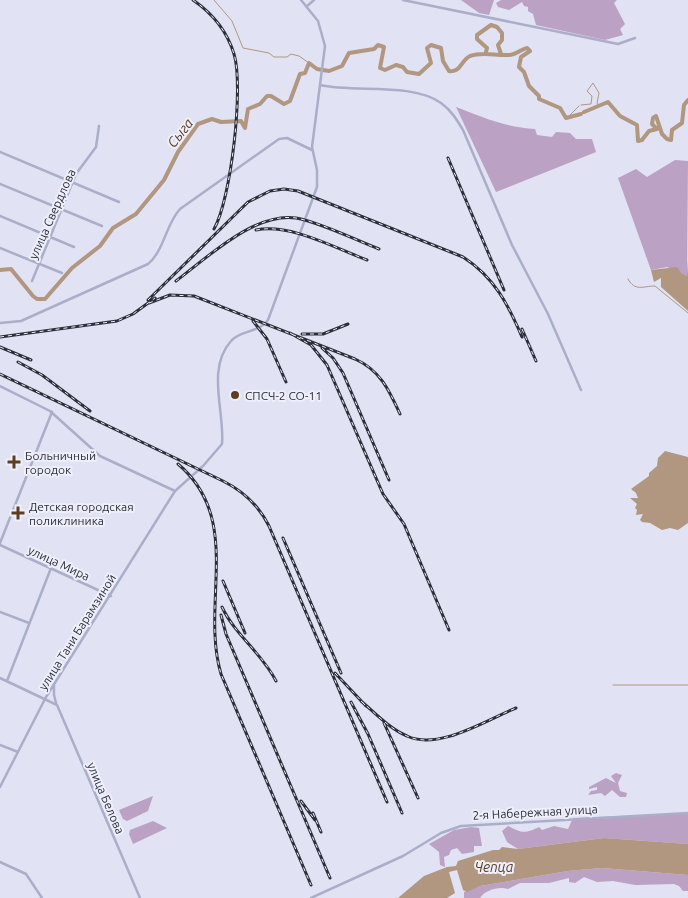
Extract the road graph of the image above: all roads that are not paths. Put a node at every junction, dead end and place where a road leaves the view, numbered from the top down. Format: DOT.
graph roads {
  1 [pos="301,0"];
  2 [pos="314,0"];
  3 [pos="403,0"];
  4 [pos="307,6"];
  5 [pos="635,38"];
  6 [pos="320,85"];
  7 [pos="99,126"];
  8 [pos="312,150"];
  9 [pos="0,152"];
  10 [pos="73,183"];
  11 [pos="0,184"];
  12 [pos="119,202"];
  13 [pos="62,209"];
  14 [pos="0,216"];
  15 [pos="102,226"];
  16 [pos="50,237"];
  17 [pos="74,247"];
  18 [pos="0,248"];
  19 [pos="39,264"];
  20 [pos="62,273"];
  21 [pos="32,281"];
  22 [pos="0,323"];
  23 [pos="0,386"];
  24 [pos="581,390"];
  25 [pos="52,412"];
  26 [pos="175,491"];
  27 [pos="0,544"];
  28 [pos="51,568"];
  29 [pos="111,596"];
  30 [pos="0,612"];
  31 [pos="29,623"];
  32 [pos="0,678"];
  33 [pos="6,680"];
  34 [pos="55,682"];
  35 [pos="46,698"];
  36 [pos="57,705"];
  37 [pos="0,744"];
  38 [pos="18,752"];
  39 [pos="0,787"];
  40 [pos="688,813"];
  41 [pos="0,862"];
  42 [pos="42,898"];
  43 [pos="140,898"];
  44 [pos="311,898"];
  1 -- 4 [label="street, улица Тани Барамзиной"];
  2 -- 4 [label="street"];
  3 -- 5 [label="street"];
  4 -- 6 [label="street, улица Тани Барамзиной"];
  6 -- 8 [label="street, улица Тани Барамзиной"];
  6 -- 24 [label="street"];
  7 -- 10 [label="street, улица Свердлова"];
  8 -- 22 [label="street"];
  8 -- 26 [label="street, улица Тани Барамзиной"];
  9 -- 10 [label="street"];
  10 -- 12 [label="street"];
  10 -- 13 [label="street, улица Свердлова"];
  11 -- 13 [label="street"];
  13 -- 15 [label="street"];
  13 -- 16 [label="street, улица Свердлова"];
  14 -- 16 [label="street"];
  16 -- 17 [label="street"];
  16 -- 19 [label="street, улица Свердлова"];
  18 -- 19 [label="street"];
  19 -- 20 [label="street"];
  19 -- 21 [label="street, улица Свердлова"];
  23 -- 25 [label="street"];
  25 -- 26 [label="street"];
  25 -- 27 [label="street"];
  26 -- 29 [label="street, улица Тани Барамзиной"];
  27 -- 28 [label="street, улица Мира"];
  28 -- 29 [label="street, улица Мира"];
  28 -- 31 [label="street"];
  29 -- 34 [label="street, улица Тани Барамзиной"];
  30 -- 31 [label="street"];
  31 -- 33 [label="street"];
  32 -- 33 [label="street"];
  33 -- 35 [label="street"];
  34 -- 35 [label="street, улица Тани Барамзиной"];
  34 -- 36 [label="street, улица Белова"];
  35 -- 36 [label="street"];
  35 -- 38 [label="street, улица Тани Барамзиной"];
  36 -- 43 [label="street, улица Белова"];
  37 -- 38 [label="street"];
  38 -- 39 [label="street, улица Тани Барамзиной"];
  40 -- 44 [label="street, 2-я Набережная улица"];
  41 -- 42 [label="street"];
}
